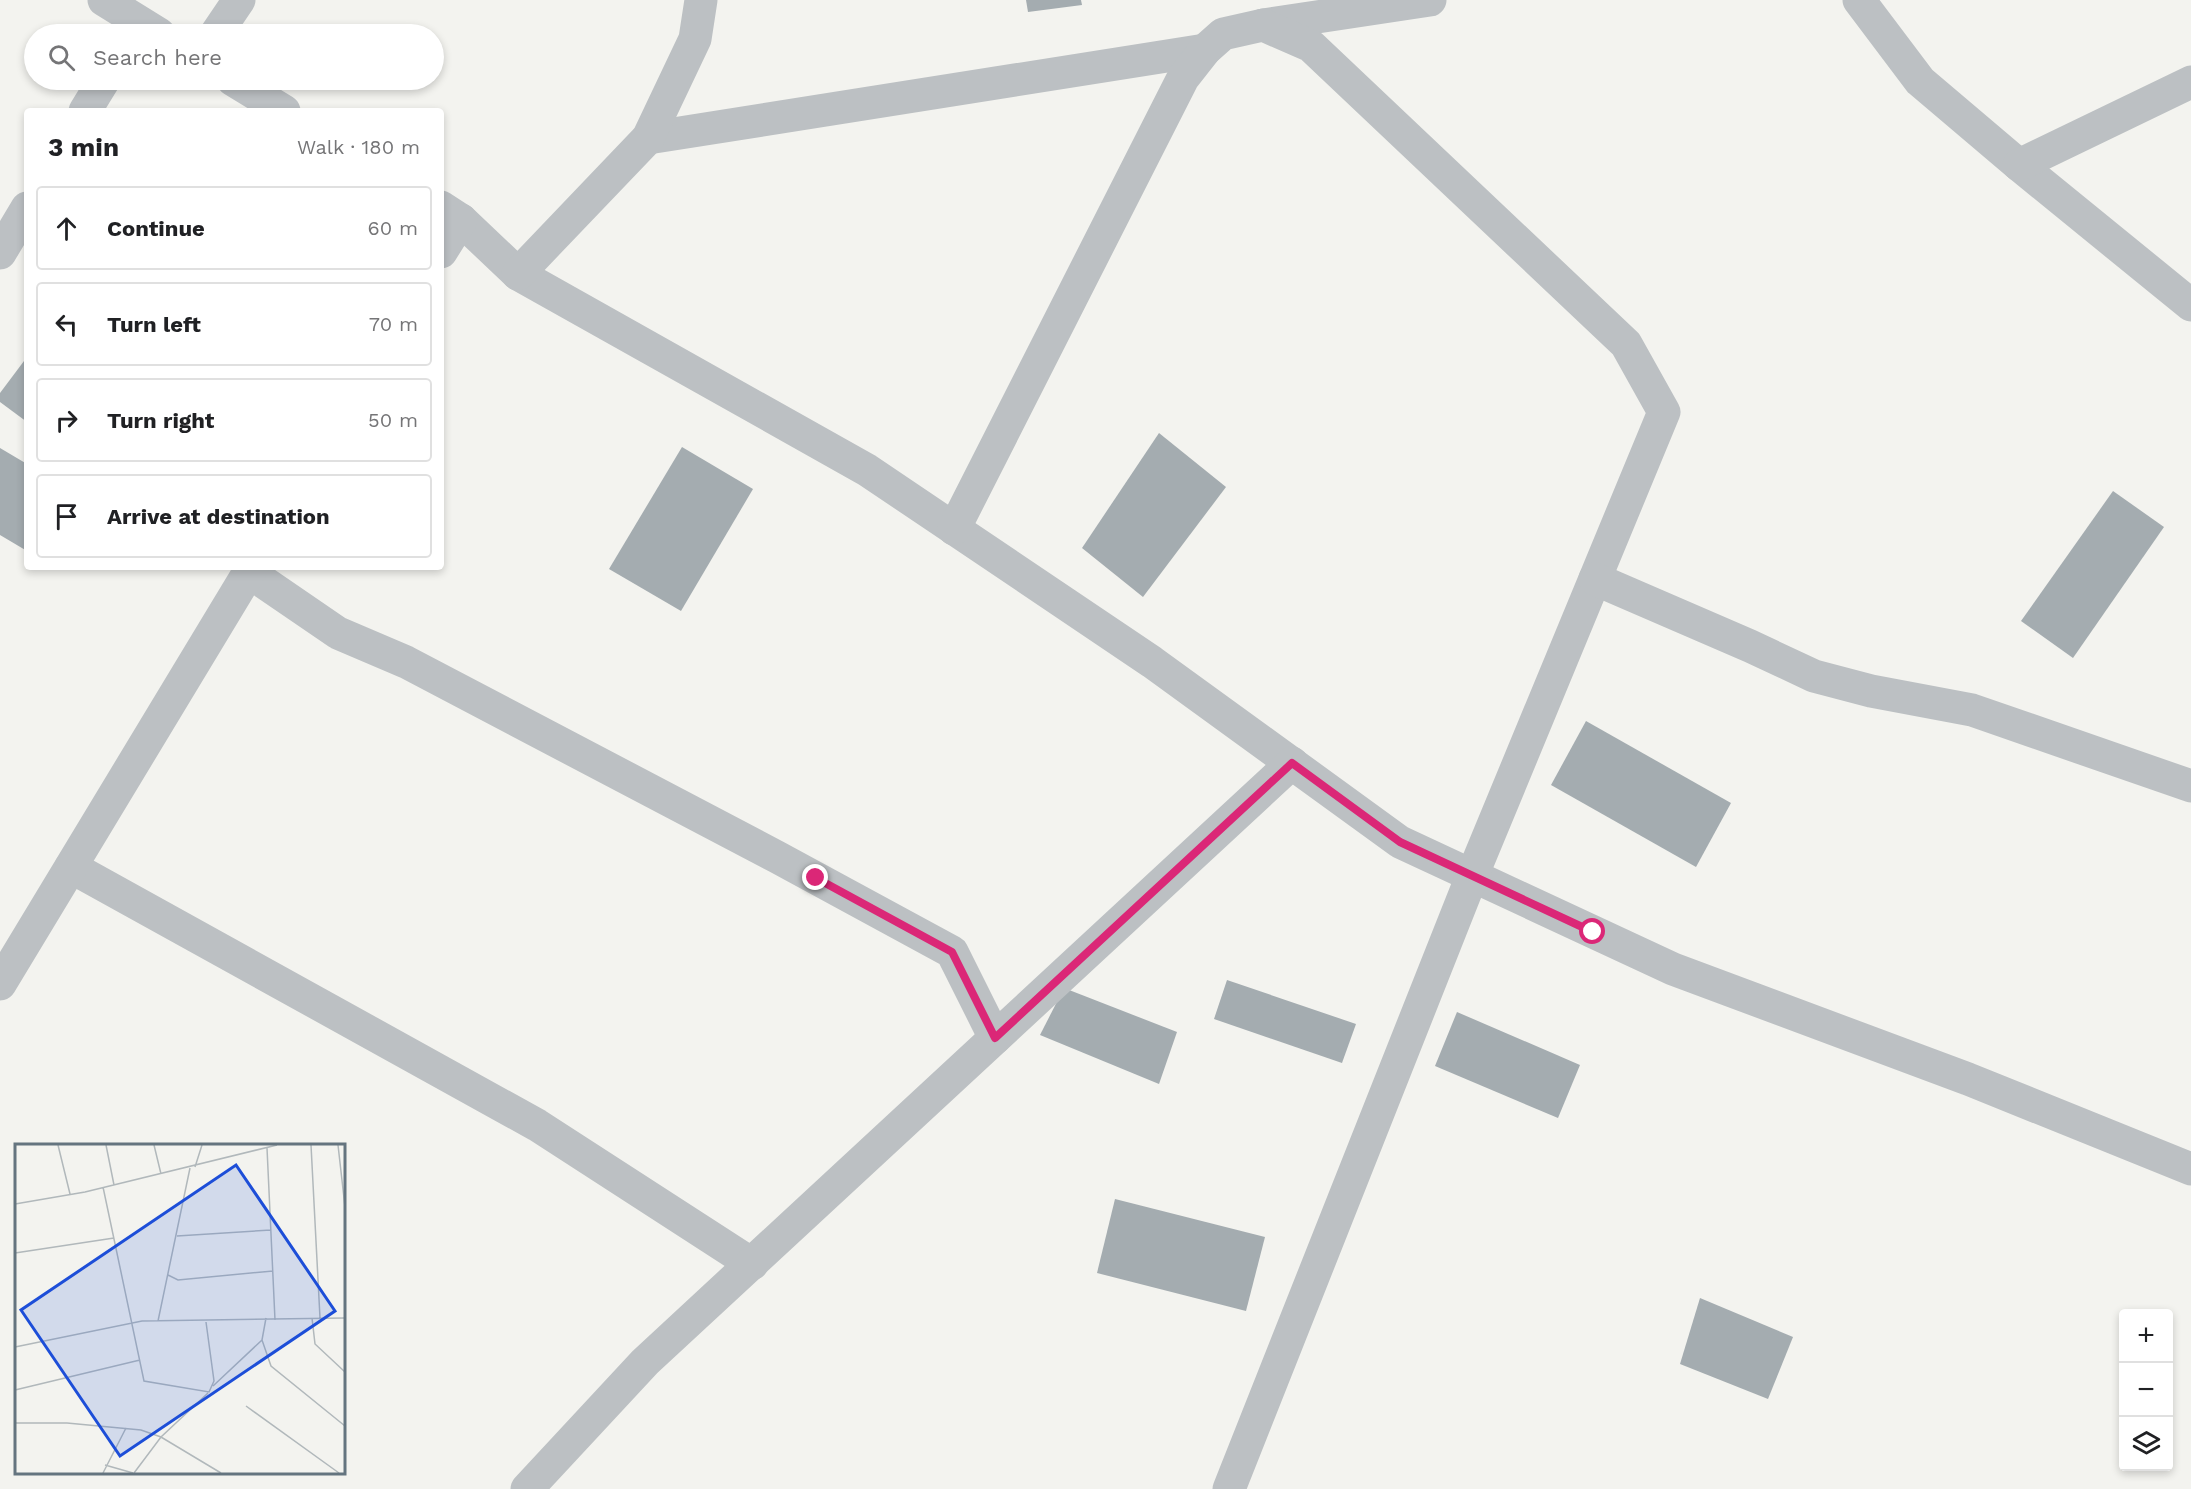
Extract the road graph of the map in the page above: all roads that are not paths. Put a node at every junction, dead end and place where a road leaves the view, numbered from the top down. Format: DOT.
graph roads {
  1 [pos="104,0"];
  2 [pos="239,0"];
  3 [pos="701,0"];
  4 [pos="1430,0"];
  5 [pos="1859,0"];
  6 [pos="135,24"];
  7 [pos="223,24"];
  8 [pos="1263,25"];
  9 [pos="1205,50"];
  10 [pos="2191,81"];
  11 [pos="98,90"];
  12 [pos="249,90"];
  13 [pos="87,108"];
  14 [pos="279,108"];
  15 [pos="648,138"];
  16 [pos="2019,165"];
  17 [pos="24,213"];
  18 [pos="451,213"];
  19 [pos="444,240"];
  20 [pos="0,253"];
  21 [pos="518,274"];
  22 [pos="2191,305"];
  23 [pos="954,529"];
  24 [pos="250,570"];
  25 [pos="1595,579"];
  26 [pos="1292,763"];
  27 [pos="2191,786"];
  28 [pos="71,867"];
  29 [pos="1472,876"];
  30 [pos="0,984"];
  31 [pos="995,1038"];
  32 [pos="2191,1169"];
  33 [pos="752,1264"];
  34 [pos="527,1489"];
  35 [pos="1229,1489"];
  1 -- 6 [label="street"];
  2 -- 7 [label="street"];
  3 -- 15 [label="street"];
  4 -- 8 [label="street"];
  5 -- 16 [label="street"];
  8 -- 9 [label="street"];
  8 -- 25 [label="street"];
  9 -- 15 [label="street"];
  9 -- 23 [label="street"];
  10 -- 16 [label="street"];
  11 -- 13 [label="street"];
  12 -- 14 [label="street"];
  15 -- 21 [label="street"];
  16 -- 22 [label="street"];
  17 -- 20 [label="street"];
  18 -- 19 [label="street"];
  18 -- 21 [label="street"];
  21 -- 23 [label="street"];
  23 -- 26 [label="street"];
  24 -- 28 [label="street"];
  24 -- 31 [label="street"];
  25 -- 27 [label="street"];
  25 -- 29 [label="street"];
  26 -- 29 [label="street"];
  26 -- 31 [label="street"];
  28 -- 30 [label="street"];
  28 -- 33 [label="street"];
  29 -- 32 [label="street"];
  29 -- 35 [label="street"];
  31 -- 33 [label="street"];
  33 -- 34 [label="street"];
}
